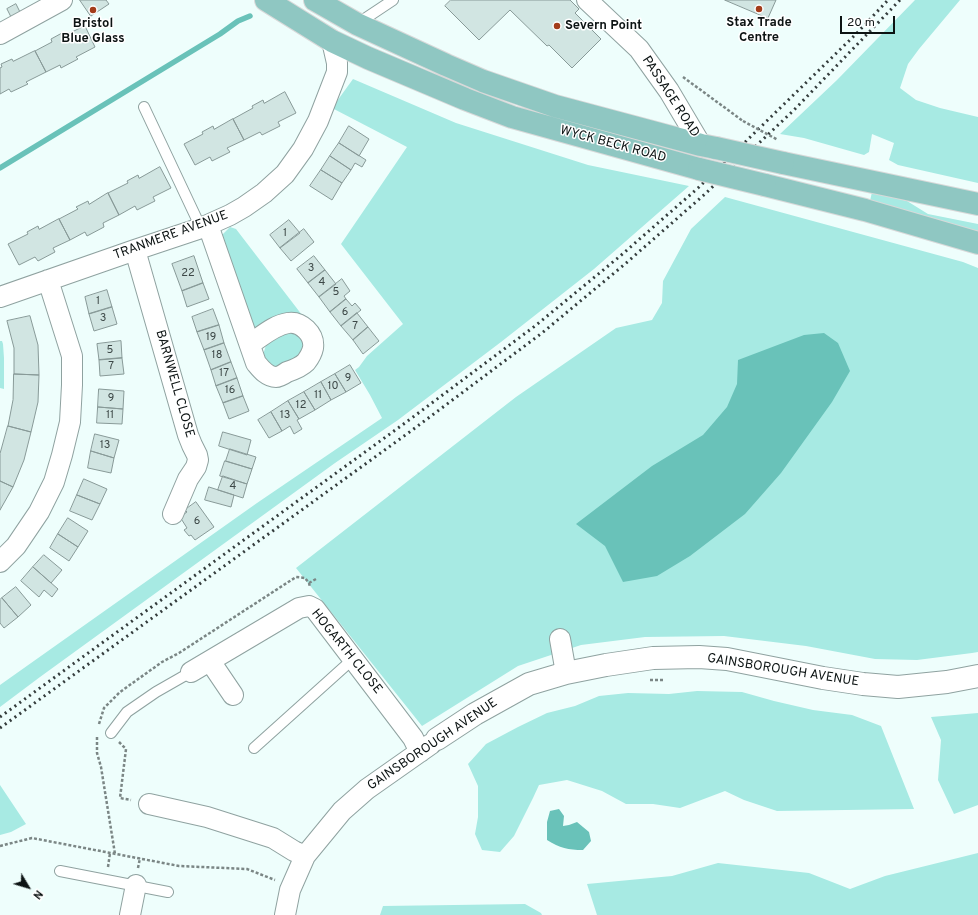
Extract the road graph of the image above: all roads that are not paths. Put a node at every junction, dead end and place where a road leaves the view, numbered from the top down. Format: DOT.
graph roads {
  1 [pos="62,0"];
  2 [pos="266,0"];
  3 [pos="315,0"];
  4 [pos="393,0"];
  5 [pos="587,0"];
  6 [pos="357,24"];
  7 [pos="0,34"];
  8 [pos="332,41"];
  9 [pos="144,107"];
  10 [pos="709,147"];
  11 [pos="978,204"];
  12 [pos="204,226"];
  13 [pos="978,243"];
  14 [pos="135,250"];
  15 [pos="48,280"];
  16 [pos="0,297"];
  17 [pos="250,344"];
  18 [pos="173,514"];
  19 [pos="0,562"];
  20 [pos="560,639"];
  21 [pos="353,659"];
  22 [pos="210,661"];
  23 [pos="191,672"];
  24 [pos="566,673"];
  25 [pos="978,676"];
  26 [pos="233,695"];
  27 [pos="111,733"];
  28 [pos="429,746"];
  29 [pos="254,748"];
  30 [pos="149,804"];
  31 [pos="305,856"];
  32 [pos="60,871"];
  33 [pos="136,885"];
  34 [pos="168,892"];
  35 [pos="130,915"];
  36 [pos="285,915"];
  1 -- 7 [label="street"];
  2 -- 8 [label="main road, WYCK BECK ROAD"];
  3 -- 6 [label="main road, WYCK BECK ROAD"];
  4 -- 6 [label="lane"];
  5 -- 10 [label="street, PASSAGE ROAD"];
  6 -- 10 [label="main road, WYCK BECK ROAD"];
  8 -- 12 [label="street, TRANMERE AVENUE"];
  8 -- 13 [label="main road, WYCK BECK ROAD, bridge"];
  9 -- 12 [label="lane"];
  10 -- 11 [label="main road, WYCK BECK ROAD, bridge"];
  12 -- 14 [label="street, TRANMERE AVENUE"];
  12 -- 17 [label="street"];
  14 -- 15 [label="street, TRANMERE AVENUE"];
  14 -- 18 [label="street, BARNWELL CLOSE"];
  15 -- 16 [label="street, TRANMERE AVENUE"];
  15 -- 19 [label="street"];
  20 -- 24 [label="street"];
  21 -- 22 [label="street, HOGARTH CLOSE"];
  21 -- 28 [label="street, HOGARTH CLOSE"];
  21 -- 29 [label="lane"];
  22 -- 23 [label="street, HOGARTH CLOSE"];
  22 -- 26 [label="street"];
  23 -- 27 [label="lane"];
  24 -- 25 [label="street, GAINSBOROUGH AVENUE"];
  24 -- 28 [label="street, GAINSBOROUGH AVENUE"];
  28 -- 31 [label="street, GAINSBOROUGH AVENUE"];
  30 -- 31 [label="street"];
  31 -- 36 [label="street, GAINSBOROUGH AVENUE"];
  32 -- 33 [label="lane"];
  33 -- 34 [label="lane"];
  33 -- 35 [label="street"];
}
